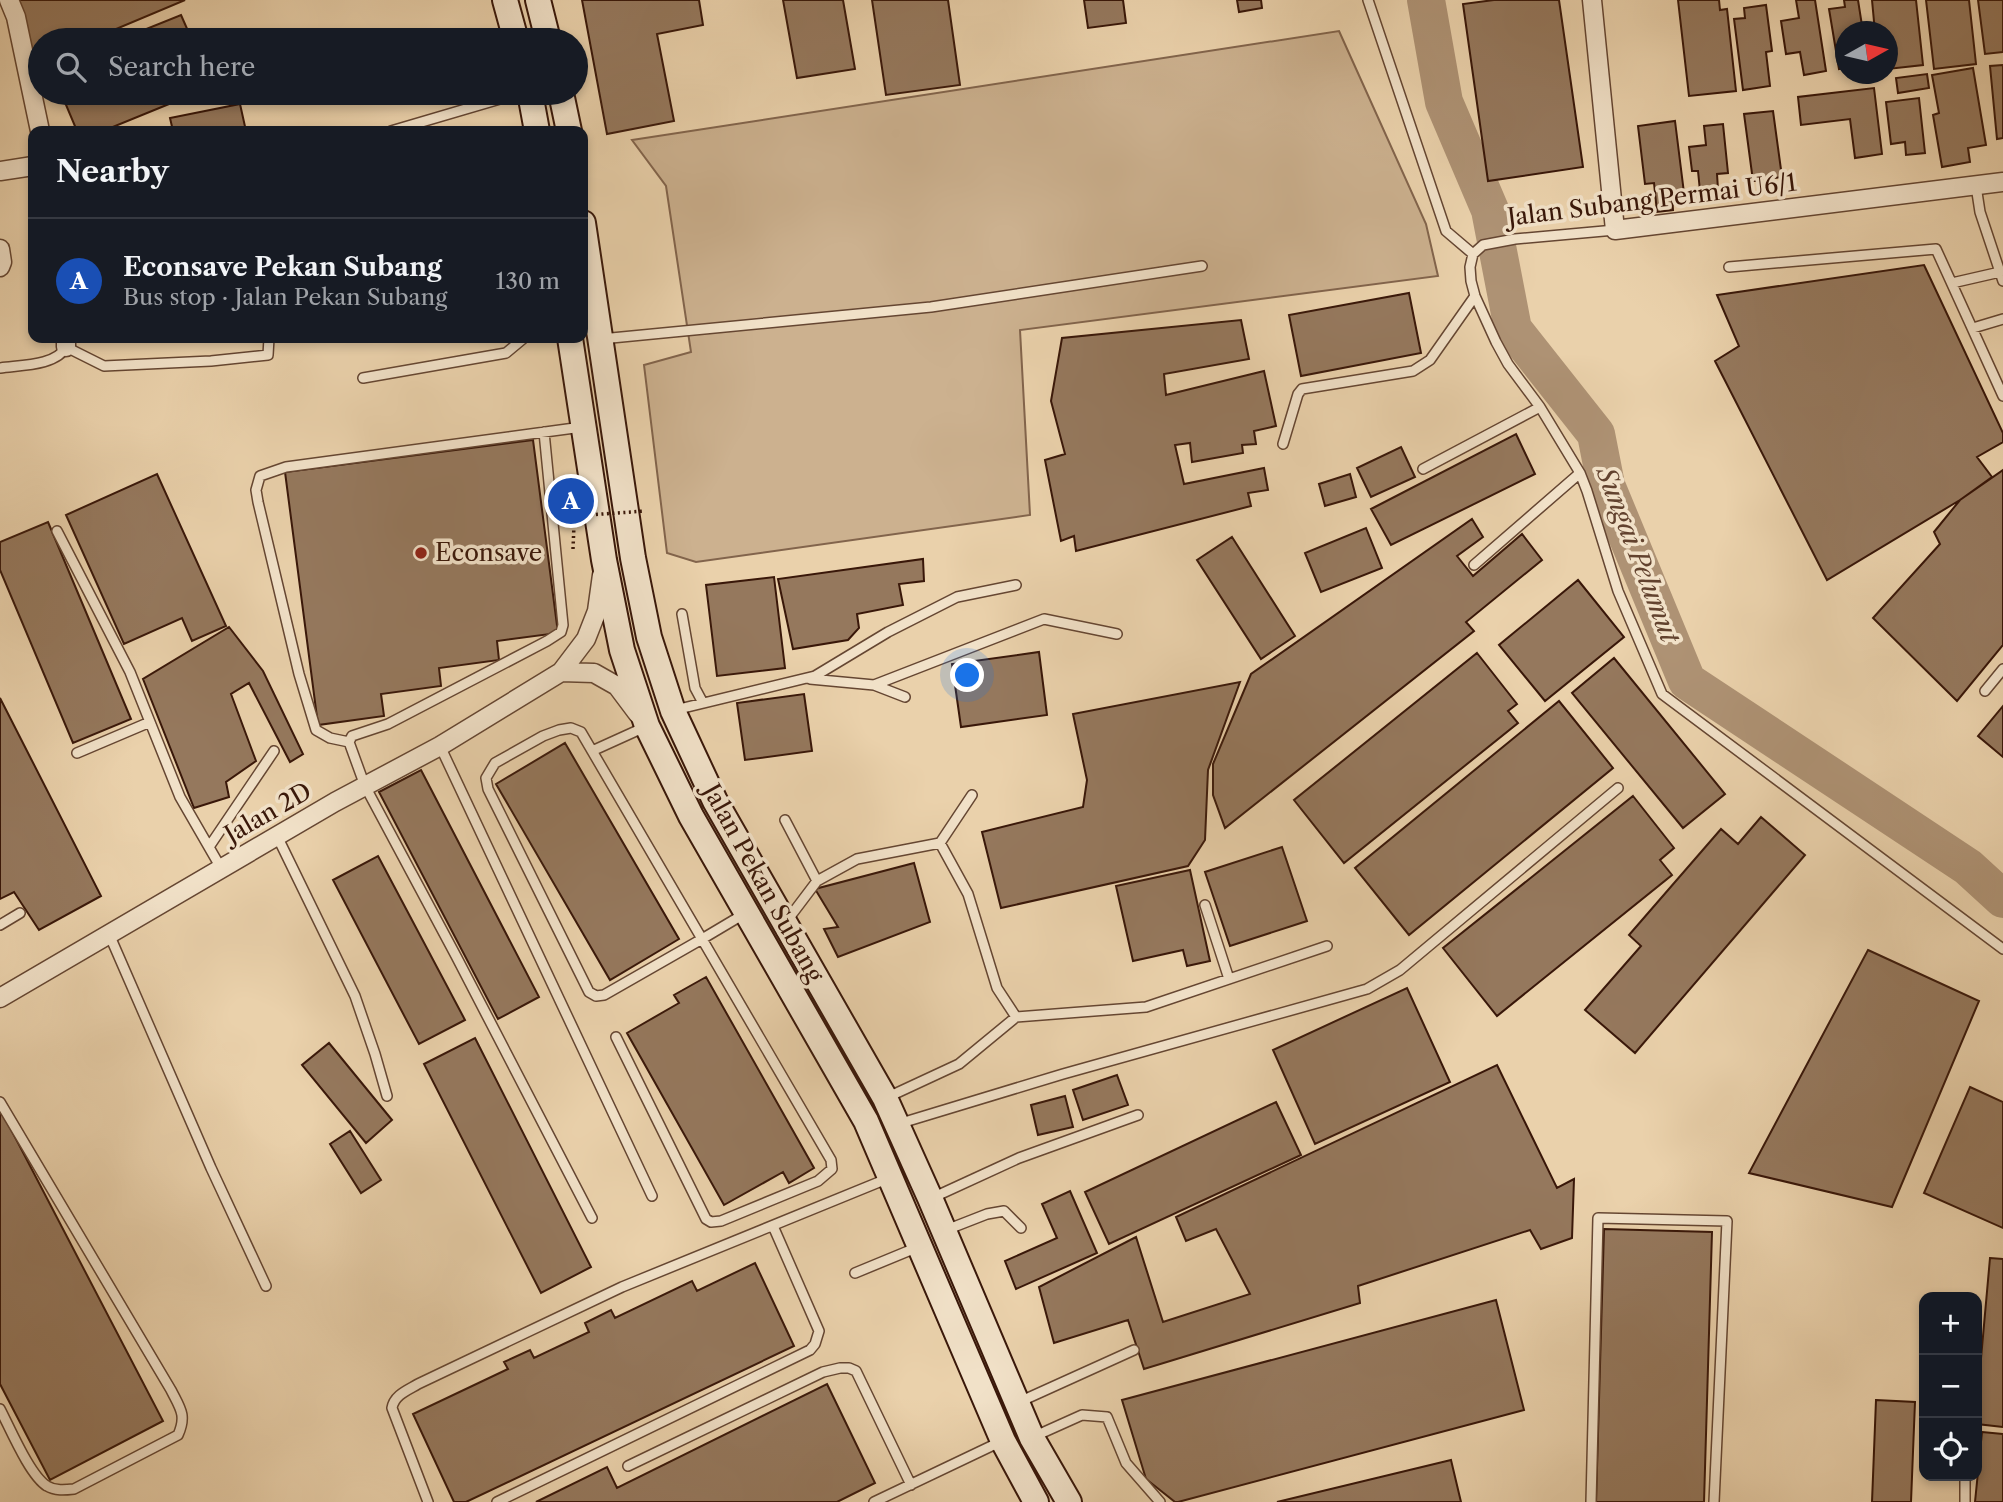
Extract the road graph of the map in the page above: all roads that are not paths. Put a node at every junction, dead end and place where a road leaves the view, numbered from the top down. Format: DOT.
graph roads {
  1 [pos="9,0"];
  2 [pos="505,0"];
  3 [pos="538,0"];
  4 [pos="1368,0"];
  5 [pos="1592,0"];
  6 [pos="513,28"];
  7 [pos="545,28"];
  8 [pos="28,74"];
  9 [pos="35,105"];
  10 [pos="479,105"];
  11 [pos="532,105"];
  12 [pos="564,105"];
  13 [pos="39,126"];
  14 [pos="408,126"];
  15 [pos="536,126"];
  16 [pos="568,126"];
  17 [pos="28,167"];
  18 [pos="0,171"];
  19 [pos="2003,182"];
  20 [pos="1976,186"];
  21 [pos="1615,230"];
  22 [pos="0,249"];
  23 [pos="1473,254"];
  24 [pos="588,257"];
  25 [pos="1202,266"];
  26 [pos="0,267"];
  27 [pos="1729,267"];
  28 [pos="2001,277"];
  29 [pos="1952,283"];
  30 [pos="1475,296"];
  31 [pos="2003,319"];
  32 [pos="1973,328"];
  33 [pos="600,339"];
  34 [pos="66,343"];
  35 [pos="68,343"];
  36 [pos="269,343"];
  37 [pos="518,343"];
  38 [pos="571,343"];
  39 [pos="0,368"];
  40 [pos="363,378"];
  41 [pos="2003,396"];
  42 [pos="1540,407"];
  43 [pos="584,427"];
  44 [pos="544,432"];
  45 [pos="1283,444"];
  46 [pos="1423,469"];
  47 [pos="1580,473"];
  48 [pos="57,530"];
  49 [pos="604,560"];
  50 [pos="1474,565"];
  51 [pos="1016,585"];
  52 [pos="682,614"];
  53 [pos="1117,634"];
  54 [pos="2003,669"];
  55 [pos="561,672"];
  56 [pos="805,678"];
  57 [pos="874,685"];
  58 [pos="1985,691"];
  59 [pos="905,697"];
  60 [pos="703,704"];
  61 [pos="673,711"];
  62 [pos="150,723"];
  63 [pos="647,726"];
  64 [pos="349,742"];
  65 [pos="440,746"];
  66 [pos="274,751"];
  67 [pos="592,751"];
  68 [pos="77,753"];
  69 [pos="365,786"];
  70 [pos="1618,788"];
  71 [pos="972,795"];
  72 [pos="785,820"];
  73 [pos="277,836"];
  74 [pos="940,843"];
  75 [pos="209,846"];
  76 [pos="221,869"];
  77 [pos="817,881"];
  78 [pos="1205,905"];
  79 [pos="20,913"];
  80 [pos="746,913"];
  81 [pos="785,923"];
  82 [pos="0,925"];
  83 [pos="109,934"];
  84 [pos="702,939"];
  85 [pos="1327,946"];
  86 [pos="2003,949"];
  87 [pos="1230,978"];
  88 [pos="0,998"];
  89 [pos="1016,1017"];
  90 [pos="616,1037"];
  91 [pos="387,1096"];
  92 [pos="885,1098"];
  93 [pos="0,1102"];
  94 [pos="1138,1115"];
  95 [pos="897,1124"];
  96 [pos="890,1178"];
  97 [pos="652,1196"];
  98 [pos="930,1198"];
  99 [pos="592,1218"];
  100 [pos="773,1226"];
  101 [pos="1021,1228"];
  102 [pos="943,1231"];
  103 [pos="919,1247"];
  104 [pos="855,1273"];
  105 [pos="266,1286"];
  106 [pos="1134,1350"];
  107 [pos="1016,1403"];
  108 [pos="0,1409"];
  109 [pos="1032,1438"];
  110 [pos="1003,1441"];
  111 [pos="628,1466"];
  112 [pos="1965,1481"];
  113 [pos="911,1485"];
  114 [pos="1031,1499"];
  115 [pos="428,1502"];
  116 [pos="497,1502"];
  117 [pos="874,1502"];
  118 [pos="1069,1502"];
  119 [pos="1160,1502"];
  120 [pos="1591,1502"];
  121 [pos="1714,1502"];
  122 [pos="1965,1502"];
  1 -- 8 [label="street"];
  2 -- 6 [label="main road"];
  3 -- 7 [label="main road"];
  4 -- 23 [label="lane"];
  5 -- 21 [label="street"];
  9 -- 13 [label="street"];
  10 -- 14 [label="lane"];
  11 -- 15 [label="main road"];
  12 -- 16 [label="main road"];
  17 -- 18 [label="street"];
  19 -- 20 [label="street, Jalan Subang Permai U6/1"];
  20 -- 21 [label="street, Jalan Subang Permai U6/1"];
  20 -- 28 [label="lane"];
  21 -- 23 [label="lane, Jalan Subang Permai U6/1"];
  22 -- 26 [label="street"];
  23 -- 30 [label="lane"];
  24 -- 33 [label="main road, Jalan Pekan Subang"];
  25 -- 33 [label="lane"];
  27 -- 29 [label="lane"];
  28 -- 29 [label="lane"];
  29 -- 32 [label="lane"];
  30 -- 42 [label="lane"];
  30 -- 45 [label="lane"];
  31 -- 32 [label="lane"];
  32 -- 41 [label="lane"];
  33 -- 61 [label="main road, Jalan Pekan Subang"];
  34 -- 39 [label="lane"];
  35 -- 36 [label="lane"];
  37 -- 40 [label="lane"];
  38 -- 43 [label="main road, Jalan Pekan Subang"];
  42 -- 46 [label="lane"];
  42 -- 47 [label="lane"];
  43 -- 44 [label="lane"];
  43 -- 49 [label="main road, Jalan Pekan Subang"];
  44 -- 64 [label="lane"];
  44 -- 64 [label="lane"];
  47 -- 50 [label="lane"];
  47 -- 86 [label="lane"];
  48 -- 62 [label="lane"];
  49 -- 55 [label="street, Jalan 2D"];
  49 -- 63 [label="main road, Jalan Pekan Subang"];
  51 -- 56 [label="lane"];
  52 -- 60 [label="lane"];
  53 -- 57 [label="lane"];
  54 -- 58 [label="lane"];
  55 -- 63 [label="street"];
  55 -- 65 [label="street, Jalan 2D"];
  56 -- 57 [label="lane"];
  56 -- 60 [label="lane"];
  57 -- 59 [label="lane"];
  60 -- 61 [label="lane"];
  61 -- 81 [label="main road, Jalan Pekan Subang"];
  62 -- 68 [label="lane"];
  62 -- 75 [label="lane"];
  63 -- 67 [label="lane"];
  63 -- 80 [label="main road, Jalan Pekan Subang"];
  64 -- 69 [label="lane"];
  65 -- 69 [label="street, Jalan 2D"];
  65 -- 97 [label="lane"];
  66 -- 75 [label="lane"];
  67 -- 84 [label="lane"];
  67 -- 84 [label="lane"];
  69 -- 73 [label="street, Jalan 2D"];
  69 -- 99 [label="lane"];
  70 -- 95 [label="lane"];
  71 -- 74 [label="lane"];
  72 -- 77 [label="lane"];
  73 -- 76 [label="street, Jalan 2D"];
  73 -- 91 [label="lane"];
  74 -- 77 [label="lane"];
  74 -- 89 [label="lane"];
  75 -- 76 [label="lane"];
  76 -- 83 [label="street, Jalan 2D"];
  77 -- 81 [label="lane"];
  78 -- 87 [label="lane"];
  79 -- 82 [label="lane"];
  80 -- 84 [label="lane"];
  80 -- 96 [label="main road, Jalan Pekan Subang"];
  81 -- 92 [label="main road, Jalan Pekan Subang"];
  83 -- 88 [label="street, Jalan 2D"];
  83 -- 105 [label="lane"];
  84 -- 90 [label="lane"];
  85 -- 87 [label="lane"];
  87 -- 89 [label="lane"];
  89 -- 92 [label="lane"];
  92 -- 95 [label="main road, Jalan Pekan Subang"];
  93 -- 108 [label="lane"];
  94 -- 98 [label="lane"];
  95 -- 98 [label="main road, Jalan Pekan Subang"];
  96 -- 100 [label="lane"];
  96 -- 103 [label="main road, Jalan Pekan Subang"];
  98 -- 102 [label="main road, Jalan Pekan Subang"];
  100 -- 115 [label="lane"];
  100 -- 116 [label="lane"];
  101 -- 102 [label="lane"];
  102 -- 107 [label="main road, Jalan Pekan Subang"];
  103 -- 104 [label="lane"];
  103 -- 110 [label="main road, Jalan Pekan Subang"];
  106 -- 107 [label="lane"];
  107 -- 109 [label="main road, Jalan Pekan Subang"];
  109 -- 118 [label="main road, Jalan Pekan Subang"];
  109 -- 119 [label="lane"];
  110 -- 113 [label="lane"];
  110 -- 114 [label="main road, Jalan Pekan Subang"];
  111 -- 113 [label="lane"];
  112 -- 122 [label="lane"];
  113 -- 117 [label="lane"];
  120 -- 121 [label="lane"];
}
